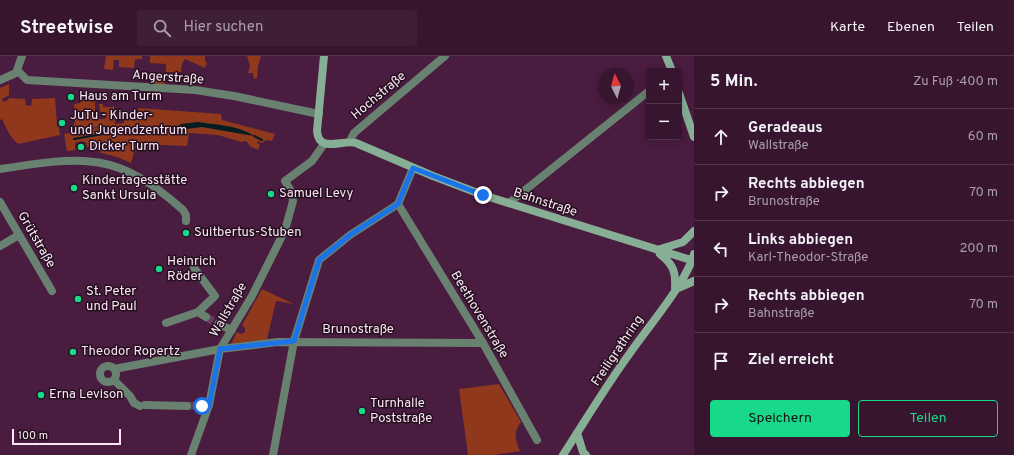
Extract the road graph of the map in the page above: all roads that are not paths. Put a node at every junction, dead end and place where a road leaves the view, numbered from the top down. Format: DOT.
graph roads {
  1 [pos="22,56"];
  2 [pos="324,56"];
  3 [pos="446,56"];
  4 [pos="666,56"];
  5 [pos="671,68"];
  6 [pos="18,71"];
  7 [pos="0,80"];
  8 [pos="646,93"];
  9 [pos="682,102"];
  10 [pos="318,114"];
  11 [pos="694,137"];
  12 [pos="350,141"];
  13 [pos="324,144"];
  14 [pos="413,168"];
  15 [pos="0,169"];
  16 [pos="0,202"];
  17 [pos="508,203"];
  18 [pos="398,204"];
  19 [pos="186,221"];
  20 [pos="694,231"];
  21 [pos="19,235"];
  22 [pos="0,246"];
  23 [pos="656,251"];
  24 [pos="693,258"];
  25 [pos="194,268"];
  26 [pos="694,281"];
  27 [pos="675,290"];
  28 [pos="52,291"];
  29 [pos="198,312"];
  30 [pos="206,317"];
  31 [pos="166,323"];
  32 [pos="218,324"];
  33 [pos="232,330"];
  34 [pos="294,341"];
  35 [pos="483,342"];
  36 [pos="220,349"];
  37 [pos="114,369"];
  38 [pos="114,380"];
  39 [pos="187,406"];
  40 [pos="577,433"];
  41 [pos="537,440"];
  42 [pos="191,455"];
  43 [pos="273,455"];
  44 [pos="563,455"];
  45 [pos="586,455"];
  1 -- 6 [label="street"];
  2 -- 10 [label="street"];
  3 -- 12 [label="street, Hochstraße"];
  4 -- 5 [label="street"];
  6 -- 7 [label="street"];
  6 -- 10 [label="street, Angerstraße"];
  8 -- 17 [label="street"];
  9 -- 11 [label="street"];
  10 -- 13 [label="street"];
  12 -- 13 [label="street, Bahnstraße"];
  12 -- 14 [label="street, Bahnstraße"];
  13 -- 33 [label="street, Wallstraße"];
  14 -- 17 [label="street, Bahnstraße"];
  14 -- 18 [label="street"];
  15 -- 19 [label="street"];
  16 -- 21 [label="street, Grütstraße"];
  17 -- 23 [label="street, Bahnstraße"];
  18 -- 34 [label="street"];
  18 -- 35 [label="street, Beethovenstraße"];
  20 -- 23 [label="street"];
  21 -- 22 [label="street"];
  21 -- 28 [label="street, Grütstraße"];
  23 -- 24 [label="street, Bahnstraße"];
  23 -- 27 [label="street"];
  24 -- 27 [label="street, Freiligrathring"];
  25 -- 29 [label="street"];
  26 -- 27 [label="street"];
  27 -- 40 [label="street, Freiligrathring"];
  29 -- 30 [label="street"];
  29 -- 31 [label="street"];
  32 -- 33 [label="street"];
  33 -- 36 [label="street, Wallstraße"];
  34 -- 35 [label="street, Brunostraße"];
  34 -- 36 [label="street, Brunostraße"];
  34 -- 43 [label="street"];
  35 -- 41 [label="street, Beethovenstraße"];
  36 -- 37 [label="street, Brunostraße"];
  36 -- 42 [label="street, Wallstraße"];
  37 -- 38 [label="street"];
  37 -- 38 [label="street"];
  38 -- 39 [label="street"];
  40 -- 44 [label="street, Freiligrathring"];
  40 -- 45 [label="street"];
}
